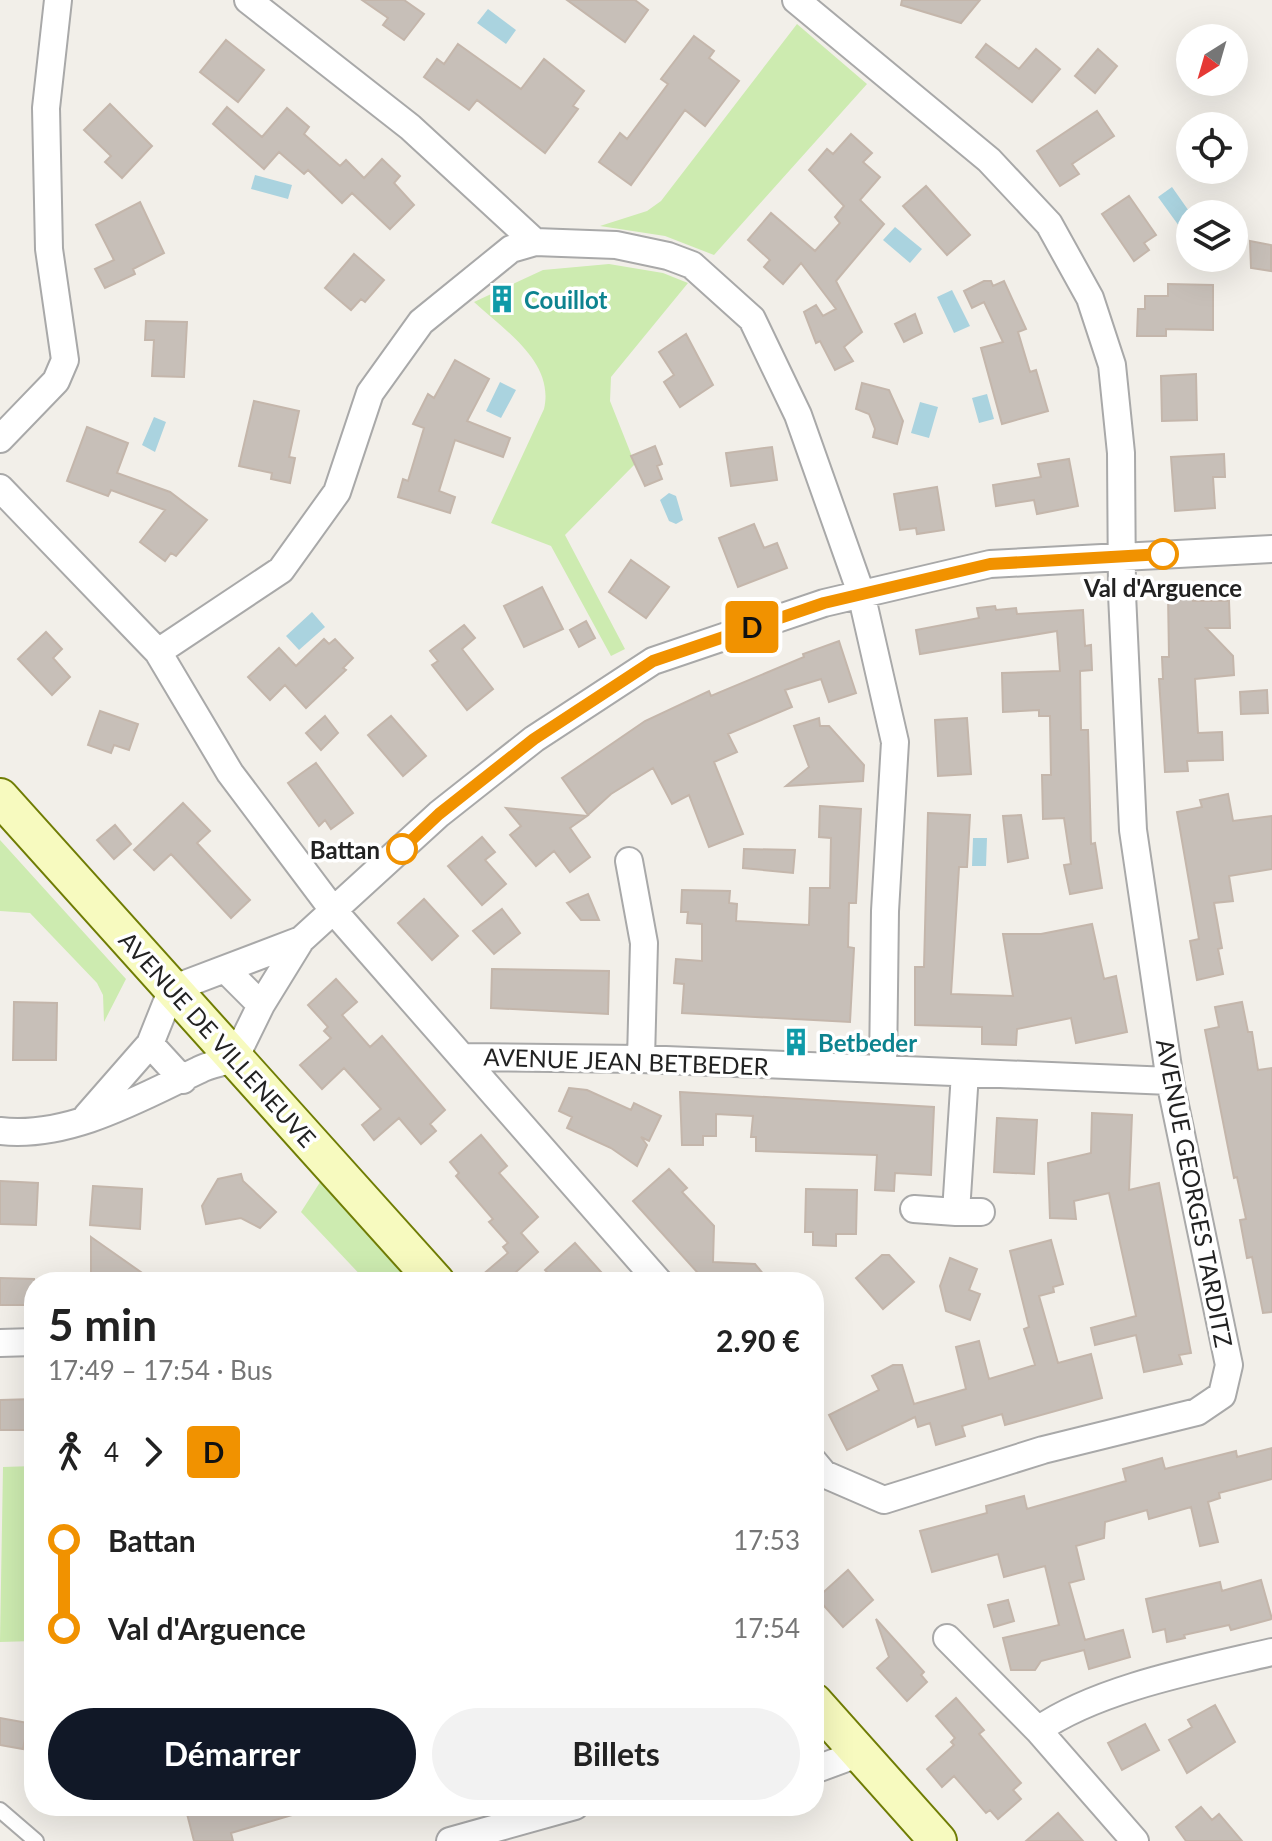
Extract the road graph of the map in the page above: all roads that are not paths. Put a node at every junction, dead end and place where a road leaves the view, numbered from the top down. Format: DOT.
graph roads {
  1 [pos="58,0"];
  2 [pos="248,0"];
  3 [pos="796,0"];
  4 [pos="535,242"];
  5 [pos="0,439"];
  6 [pos="0,488"];
  7 [pos="1272,549"];
  8 [pos="1121,557"];
  9 [pos="861,593"];
  10 [pos="158,652"];
  11 [pos="0,797"];
  12 [pos="629,861"];
  13 [pos="333,910"];
  14 [pos="301,940"];
  15 [pos="227,971"];
  16 [pos="172,989"];
  17 [pos="261,1005"];
  18 [pos="150,1044"];
  19 [pos="464,1057"];
  20 [pos="235,1058"];
  21 [pos="641,1059"];
  22 [pos="883,1069"];
  23 [pos="965,1073"];
  24 [pos="183,1080"];
  25 [pos="1170,1081"];
  26 [pos="82,1122"];
  27 [pos="0,1131"];
  28 [pos="914,1209"];
  29 [pos="427,1272"];
  30 [pos="650,1272"];
  31 [pos="24,1342"];
  32 [pos="0,1343"];
  33 [pos="824,1474"];
  34 [pos="947,1638"];
  35 [pos="1272,1652"];
  36 [pos="824,1713"];
  37 [pos="1038,1730"];
  38 [pos="860,1753"];
  39 [pos="824,1766"];
  40 [pos="0,1810"];
  41 [pos="539,1816"];
  42 [pos="36,1841"];
  43 [pos="450,1841"];
  44 [pos="938,1841"];
  45 [pos="1135,1841"];
  1 -- 5 [label="street"];
  2 -- 4 [label="street"];
  3 -- 8 [label="street, AVENUE GEORGES TARDITZ"];
  4 -- 9 [label="street"];
  4 -- 10 [label="street"];
  6 -- 10 [label="street"];
  7 -- 8 [label="street"];
  8 -- 9 [label="street"];
  8 -- 25 [label="street, AVENUE GEORGES TARDITZ"];
  9 -- 13 [label="street"];
  9 -- 22 [label="street"];
  10 -- 13 [label="street"];
  11 -- 16 [label="main road, AVENUE DE VILLENEUVE"];
  12 -- 21 [label="street"];
  13 -- 14 [label="street"];
  13 -- 19 [label="street"];
  14 -- 15 [label="street"];
  14 -- 17 [label="street"];
  15 -- 16 [label="street"];
  15 -- 17 [label="street"];
  16 -- 18 [label="street"];
  16 -- 20 [label="main road, AVENUE DE VILLENEUVE"];
  17 -- 20 [label="street"];
  18 -- 24 [label="street"];
  18 -- 26 [label="street"];
  19 -- 21 [label="street, AVENUE JEAN BETBEDER"];
  19 -- 30 [label="street"];
  20 -- 24 [label="street"];
  20 -- 29 [label="main road, AVENUE DE VILLENEUVE"];
  21 -- 22 [label="street, AVENUE JEAN BETBEDER"];
  22 -- 23 [label="street, AVENUE JEAN BETBEDER"];
  23 -- 25 [label="street, AVENUE JEAN BETBEDER"];
  23 -- 28 [label="street"];
  24 -- 26 [label="street"];
  25 -- 33 [label="street, AVENUE GEORGES TARDITZ"];
  26 -- 27 [label="street"];
  31 -- 32 [label="street"];
  34 -- 37 [label="street"];
  35 -- 37 [label="street"];
  36 -- 38 [label="main road"];
  37 -- 45 [label="street"];
  38 -- 39 [label="street"];
  38 -- 44 [label="main road"];
  40 -- 42 [label="lane"];
  41 -- 43 [label="street"];
}
